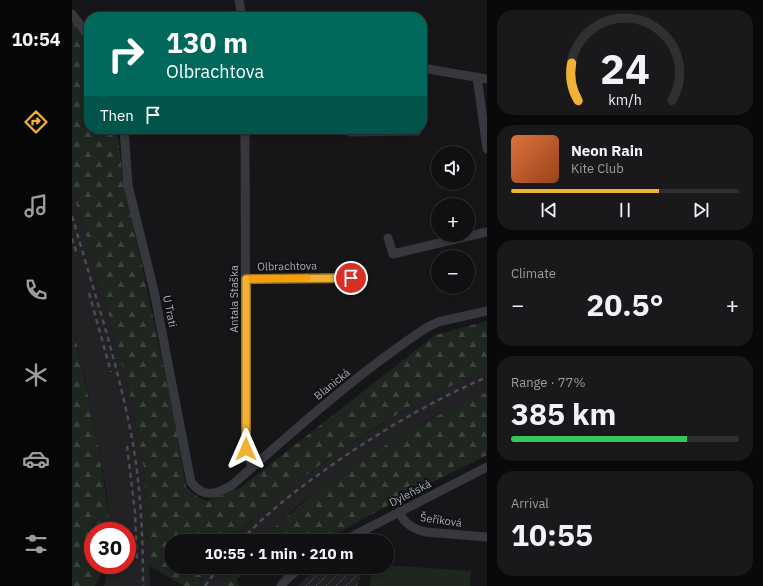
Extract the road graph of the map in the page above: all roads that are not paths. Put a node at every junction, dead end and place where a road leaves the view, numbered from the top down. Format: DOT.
graph roads {
  1 [pos="239,0"];
  2 [pos="241,12"];
  3 [pos="72,14"];
  4 [pos="84,30"];
  5 [pos="427,69"];
  6 [pos="477,77"];
  7 [pos="487,79"];
  8 [pos="124,134"];
  9 [pos="245,134"];
  10 [pos="487,149"];
  11 [pos="487,232"];
  12 [pos="388,238"];
  13 [pos="351,278"];
  14 [pos="246,279"];
  15 [pos="487,311"];
  16 [pos="252,467"];
  17 [pos="487,467"];
  18 [pos="204,492"];
  19 [pos="399,512"];
  20 [pos="357,534"];
  21 [pos="487,537"];
  22 [pos="293,574"];
  23 [pos="281,586"];
  1 -- 2 [label="street"];
  3 -- 4 [label="street"];
  5 -- 6 [label="street"];
  6 -- 7 [label="street"];
  6 -- 10 [label="street"];
  8 -- 18 [label="street, U Trati"];
  9 -- 14 [label="street, Antala Staška"];
  11 -- 12 [label="street"];
  13 -- 14 [label="street, Olbrachtova"];
  14 -- 16 [label="street, Antala Staška"];
  15 -- 16 [label="street, Blanická"];
  16 -- 18 [label="street, Blanická"];
  17 -- 19 [label="street, Dyleňská"];
  19 -- 20 [label="street, Dyleňská"];
  19 -- 21 [label="street, Šeříková"];
  22 -- 23 [label="street"];
}
